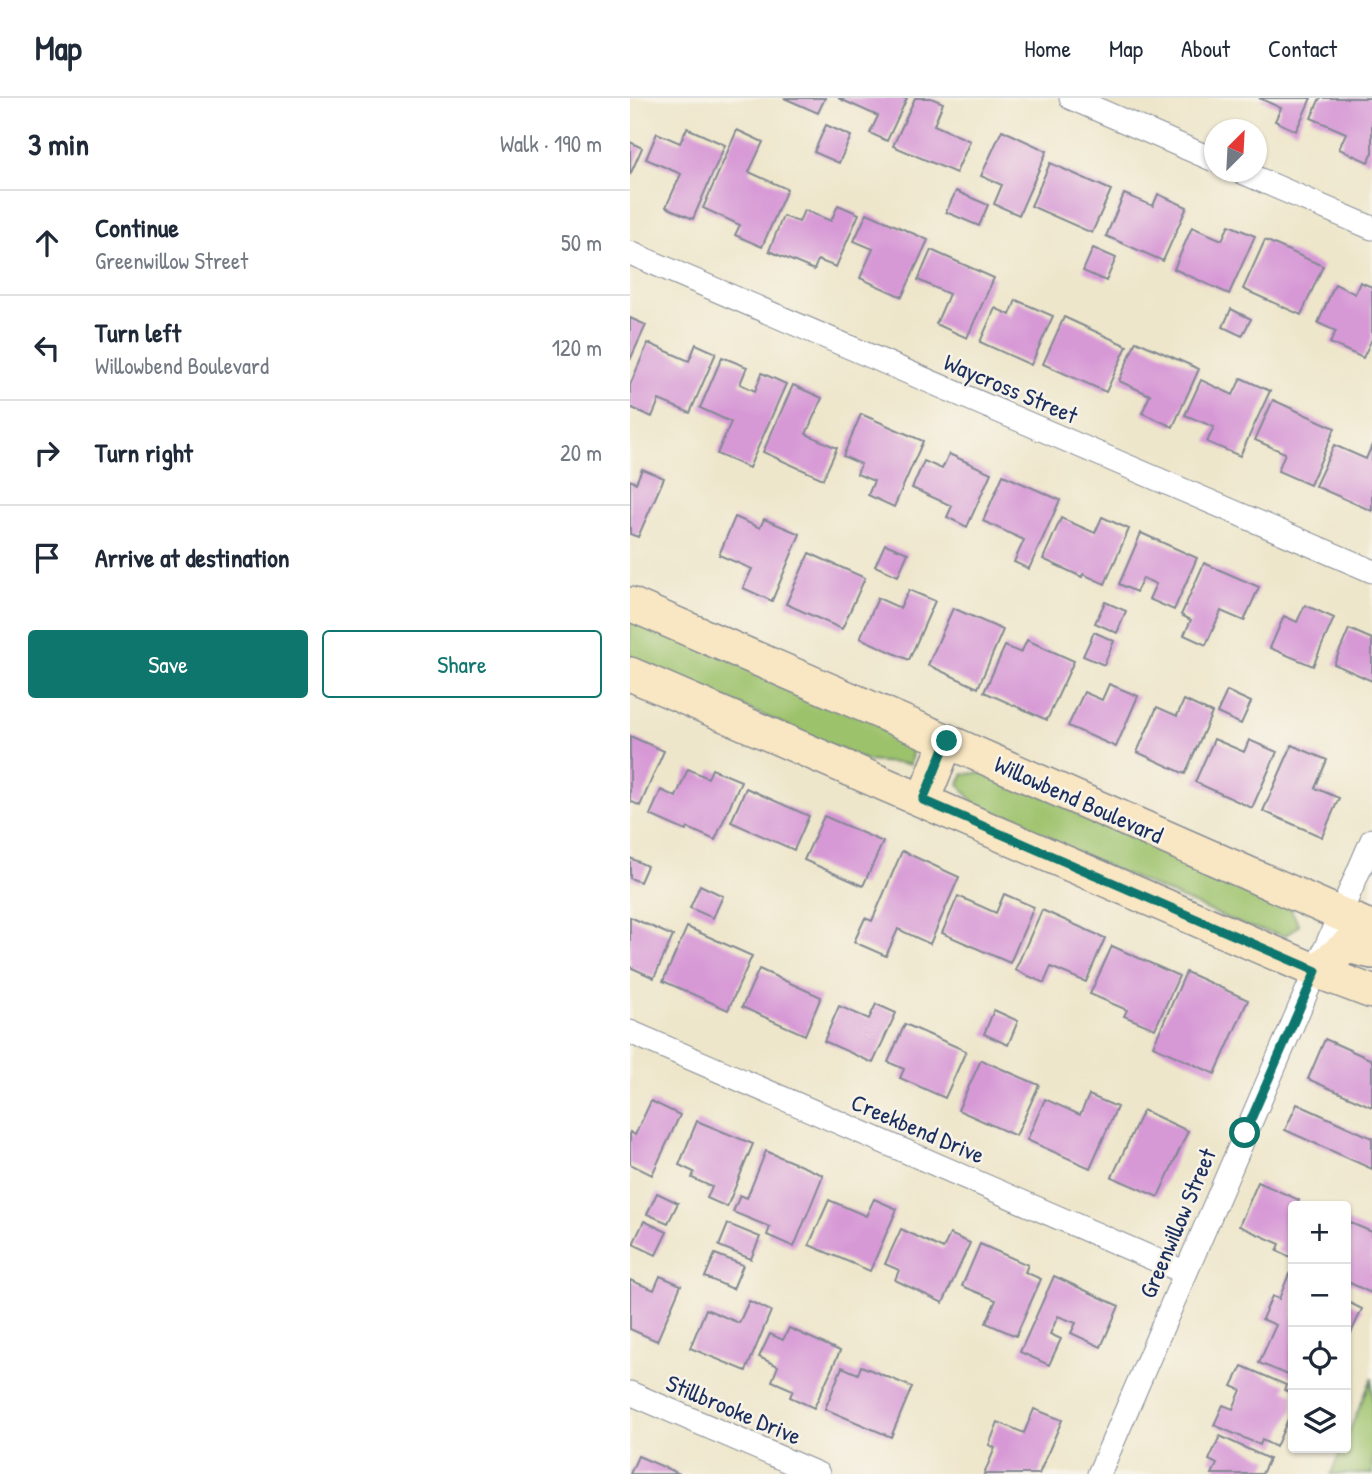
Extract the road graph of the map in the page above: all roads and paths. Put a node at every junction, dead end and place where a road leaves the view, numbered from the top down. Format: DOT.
graph roads {
  1 [pos="1071,98"];
  2 [pos="1204,156"];
  3 [pos="1265,182"];
  4 [pos="1372,228"];
  5 [pos="630,253"];
  6 [pos="1372,571"];
  7 [pos="630,604"];
  8 [pos="630,674"];
  9 [pos="947,741"];
  10 [pos="923,800"];
  11 [pos="1372,840"];
  12 [pos="1340,914"];
  13 [pos="1372,928"];
  14 [pos="1372,952"];
  15 [pos="1316,971"];
  16 [pos="1372,992"];
  17 [pos="630,1032"];
  18 [pos="1184,1272"];
  19 [pos="630,1393"];
  20 [pos="818,1474"];
  21 [pos="1099,1474"];
  1 -- 2 [label="street"];
  3 -- 4 [label="street"];
  5 -- 6 [label="street, Waycross Street"];
  7 -- 9 [label="main road, Willowbend Boulevard"];
  8 -- 10 [label="main road"];
  9 -- 10 [label="main road"];
  9 -- 12 [label="main road, Willowbend Boulevard"];
  10 -- 15 [label="main road"];
  11 -- 12 [label="street, Greenwillow Street"];
  12 -- 13 [label="main road, Willowbend Boulevard"];
  12 -- 15 [label="street, Greenwillow Street"];
  14 -- 15 [label="main road"];
  15 -- 16 [label="main road"];
  15 -- 18 [label="street, Greenwillow Street"];
  17 -- 18 [label="street, Creekbend Drive"];
  18 -- 21 [label="street, Greenwillow Street"];
  19 -- 20 [label="street, Stillbrooke Drive"];
}
